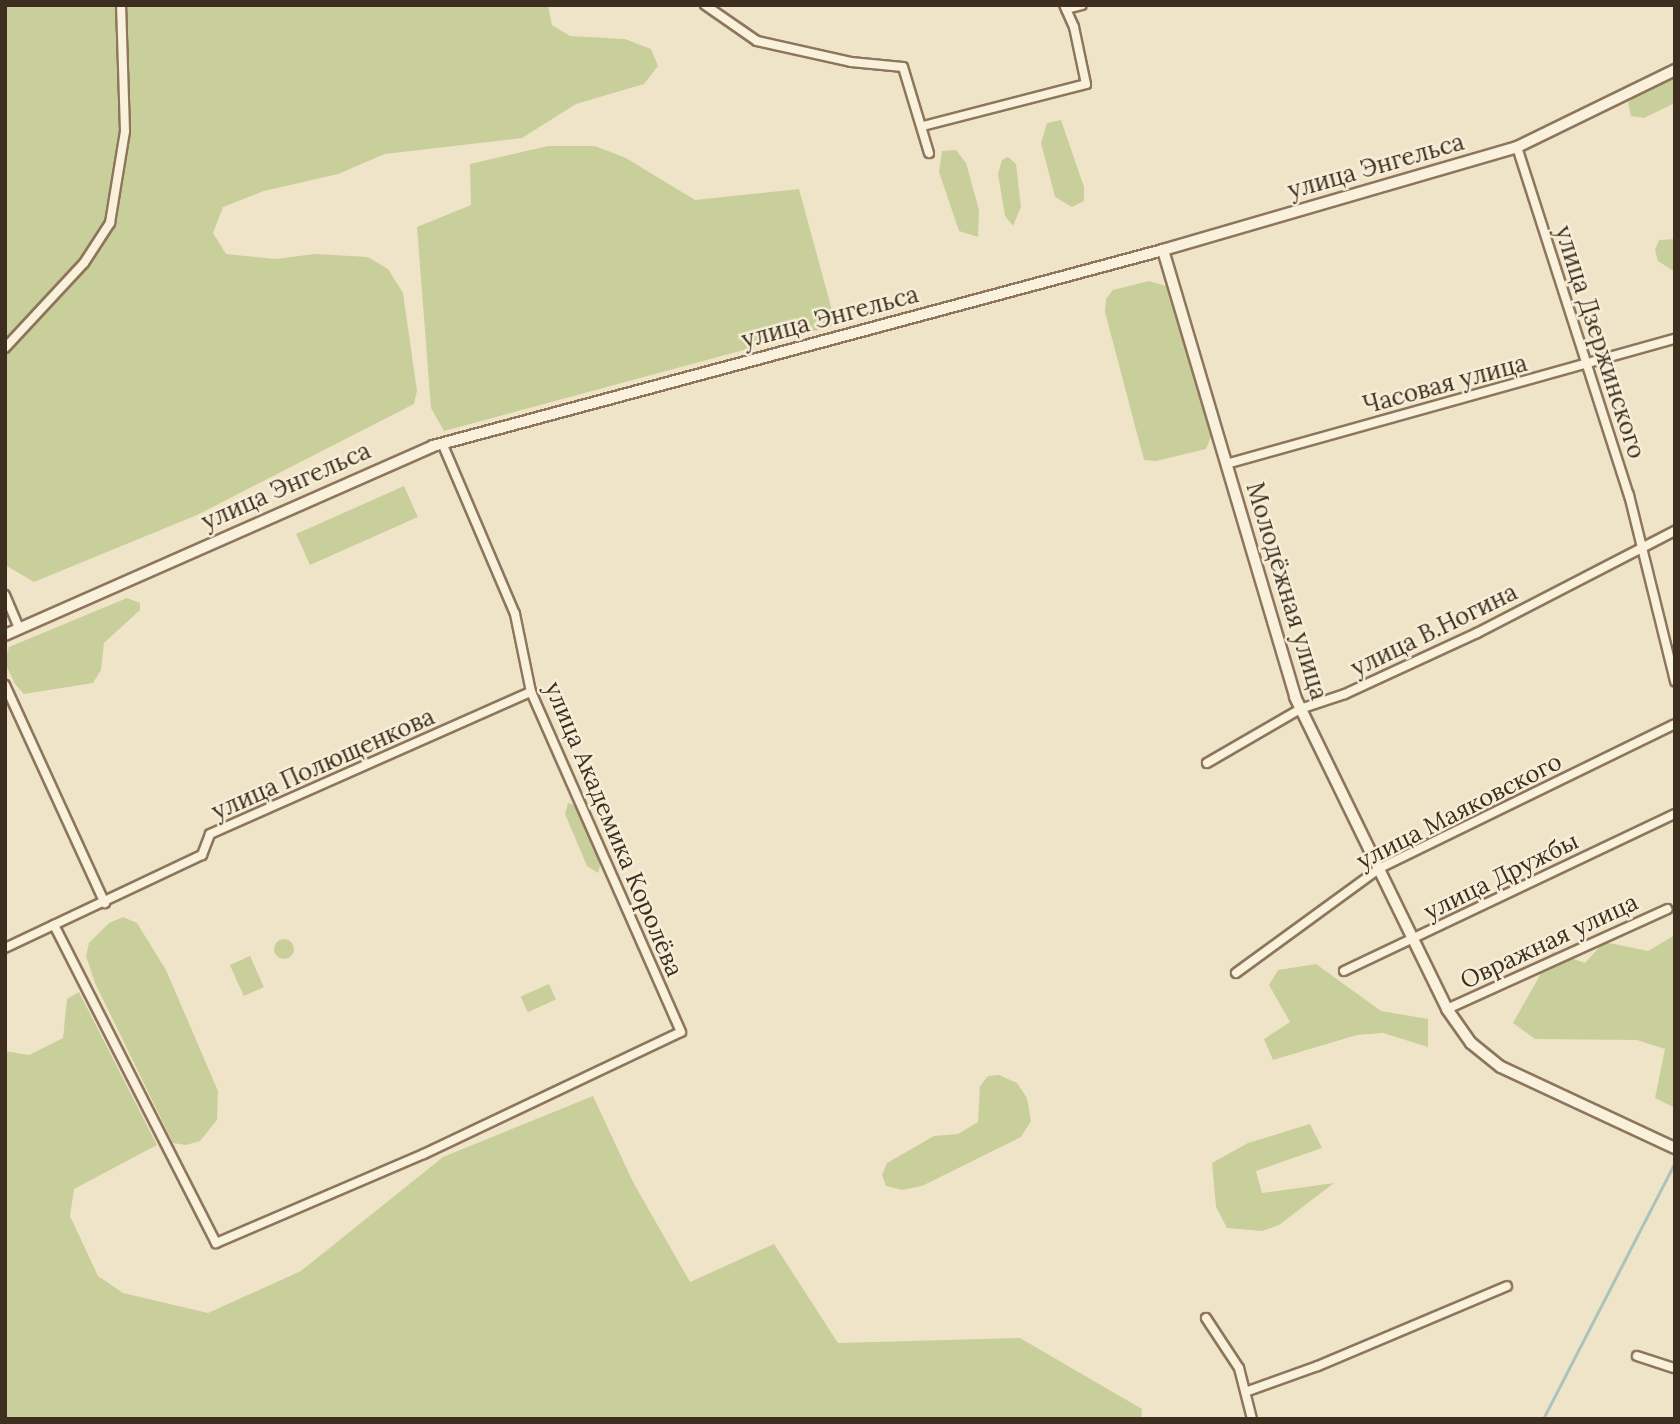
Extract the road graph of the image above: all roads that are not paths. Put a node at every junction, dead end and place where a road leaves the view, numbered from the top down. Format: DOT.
graph roads {
  1 [pos="121,5"];
  2 [pos="705,5"];
  3 [pos="1082,5"];
  4 [pos="712,6"];
  5 [pos="1065,7"];
  6 [pos="1675,70"];
  7 [pos="923,126"];
  8 [pos="1517,147"];
  9 [pos="929,153"];
  10 [pos="1163,250"];
  11 [pos="1675,340"];
  12 [pos="5,348"];
  13 [pos="1586,365"];
  14 [pos="442,443"];
  15 [pos="1226,464"];
  16 [pos="1675,531"];
  17 [pos="1640,550"];
  18 [pos="5,595"];
  19 [pos="19,628"];
  20 [pos="5,635"];
  21 [pos="1675,681"];
  22 [pos="5,685"];
  23 [pos="531,692"];
  24 [pos="1300,709"];
  25 [pos="1675,724"];
  26 [pos="1207,763"];
  27 [pos="1675,814"];
  28 [pos="1380,867"];
  29 [pos="104,903"];
  30 [pos="1667,909"];
  31 [pos="54,925"];
  32 [pos="1413,940"];
  33 [pos="5,948"];
  34 [pos="1344,971"];
  35 [pos="1236,973"];
  36 [pos="1447,1009"];
  37 [pos="1675,1148"];
  38 [pos="1507,1286"];
  39 [pos="1206,1318"];
  40 [pos="1637,1356"];
  41 [pos="1675,1368"];
  42 [pos="1248,1391"];
  43 [pos="1252,1419"];
  1 -- 12 [label="street"];
  2 -- 4 [label="street"];
  3 -- 5 [label="street"];
  4 -- 7 [label="street"];
  5 -- 7 [label="street"];
  6 -- 8 [label="main road, улица Энгельса"];
  7 -- 9 [label="street"];
  8 -- 10 [label="main road, улица Энгельса"];
  8 -- 13 [label="street, улица Дзержинского"];
  10 -- 14 [label="main road, улица Энгельса"];
  10 -- 15 [label="main road, Молодёжная улица"];
  11 -- 13 [label="street, Часовая улица"];
  13 -- 15 [label="street, Часовая улица"];
  13 -- 17 [label="street, улица Дзержинского"];
  14 -- 19 [label="main road, улица Энгельса"];
  14 -- 23 [label="street, улица Академика Королёва"];
  15 -- 24 [label="main road, Молодёжная улица"];
  16 -- 17 [label="street, улица В.Ногина"];
  17 -- 21 [label="street, улица Дзержинского"];
  17 -- 24 [label="street, улица В.Ногина"];
  18 -- 19 [label="street"];
  19 -- 20 [label="main road, улица Энгельса"];
  22 -- 29 [label="street"];
  23 -- 29 [label="street, улица Полющенкова"];
  23 -- 31 [label="street, улица Академика Королёва"];
  24 -- 26 [label="street, улица В.Ногина"];
  24 -- 28 [label="main road, Молодёжная улица"];
  25 -- 28 [label="street, улица Маяковского"];
  27 -- 32 [label="street, улица Дружбы"];
  28 -- 32 [label="main road, Молодёжная улица"];
  28 -- 35 [label="street, улица Маяковского"];
  29 -- 31 [label="street, улица Полющенкова"];
  30 -- 36 [label="street, Овражная улица"];
  31 -- 33 [label="street, улица Полющенкова"];
  32 -- 34 [label="street, улица Дружбы"];
  32 -- 36 [label="main road, Молодёжная улица"];
  36 -- 37 [label="main road, Молодёжная улица"];
  38 -- 42 [label="street"];
  39 -- 42 [label="street"];
  40 -- 41 [label="street"];
  42 -- 43 [label="street"];
}
